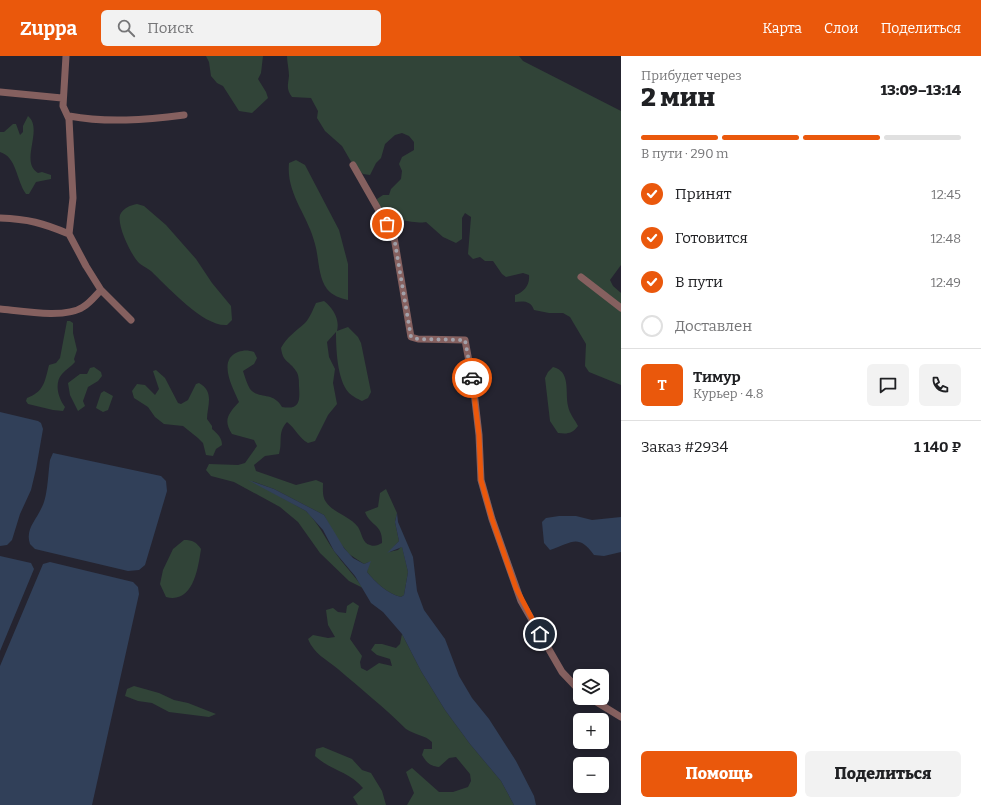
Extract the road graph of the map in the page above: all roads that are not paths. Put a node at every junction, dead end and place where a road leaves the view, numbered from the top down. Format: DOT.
graph roads {
  1 [pos="66,56"];
  2 [pos="0,92"];
  3 [pos="62,98"];
  4 [pos="184,115"];
  5 [pos="69,116"];
  6 [pos="353,165"];
  7 [pos="0,218"];
  8 [pos="69,234"];
  9 [pos="581,277"];
  10 [pos="101,290"];
  11 [pos="621,308"];
  12 [pos="0,309"];
  13 [pos="131,320"];
  14 [pos="573,683"];
  15 [pos="601,705"];
  16 [pos="621,717"];
  1 -- 3 [label="street"];
  2 -- 3 [label="street"];
  3 -- 5 [label="street"];
  4 -- 5 [label="street"];
  5 -- 8 [label="street"];
  6 -- 14 [label="street"];
  7 -- 8 [label="street"];
  8 -- 10 [label="street"];
  9 -- 11 [label="street"];
  10 -- 12 [label="street"];
  10 -- 13 [label="street"];
  15 -- 16 [label="street"];
}
